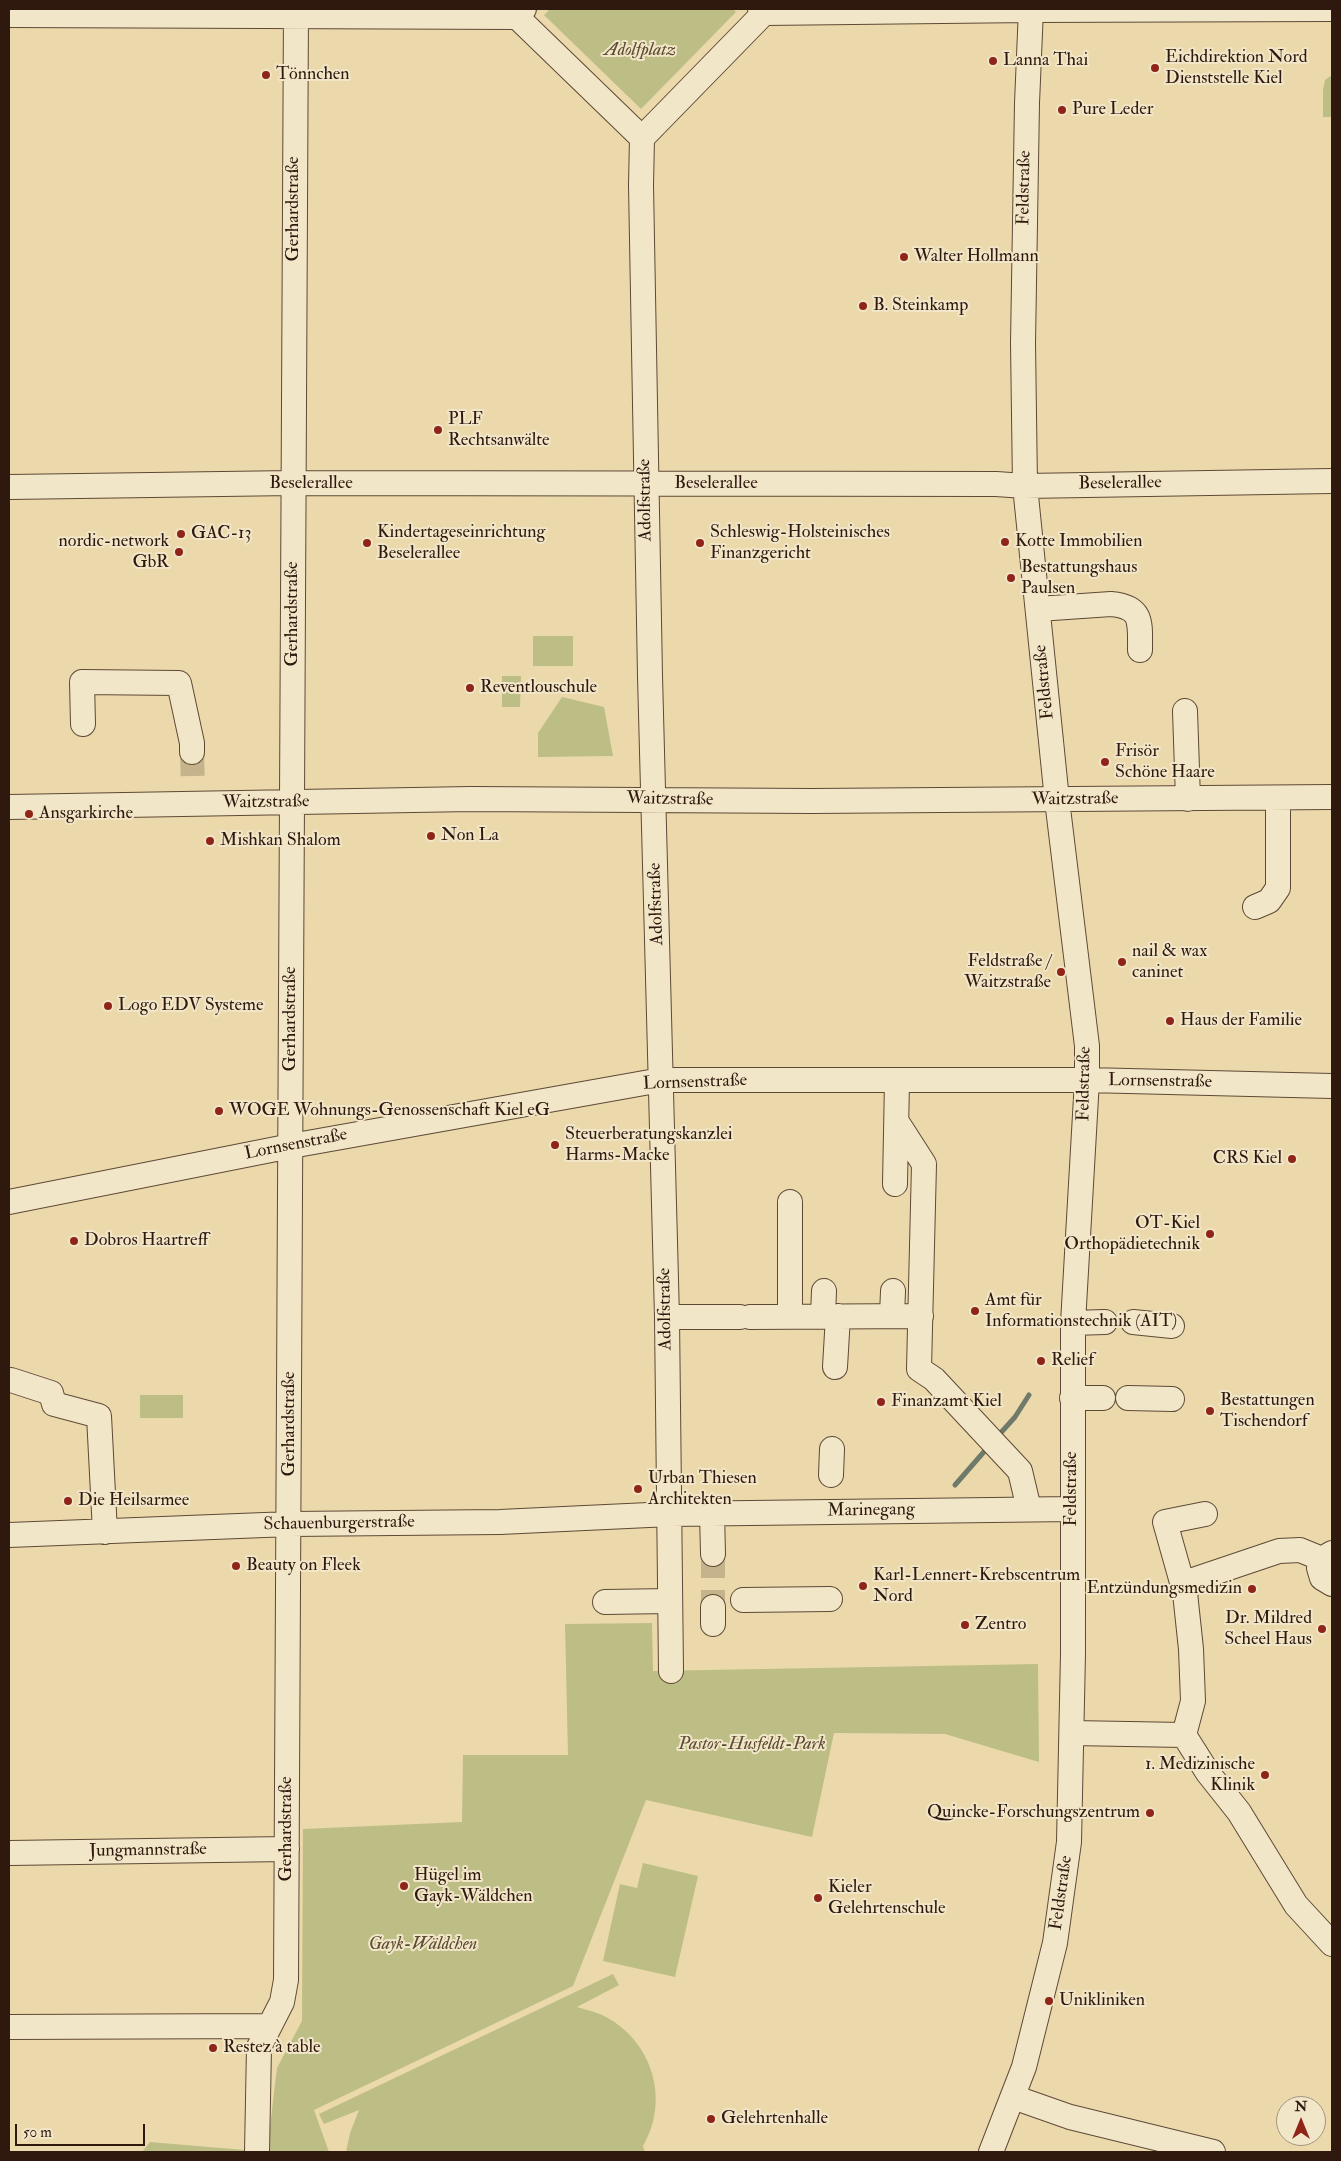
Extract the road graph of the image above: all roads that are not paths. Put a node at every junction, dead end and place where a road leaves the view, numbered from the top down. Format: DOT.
graph roads {
  1 [pos="1031,9"];
  2 [pos="1332,9"];
  3 [pos="762,11"];
  4 [pos="296,12"];
  5 [pos="521,13"];
  6 [pos="9,15"];
  7 [pos="642,138"];
  8 [pos="1332,481"];
  9 [pos="293,484"];
  10 [pos="645,484"];
  11 [pos="1025,486"];
  12 [pos="9,487"];
  13 [pos="1038,609"];
  14 [pos="1140,650"];
  15 [pos="1185,711"];
  16 [pos="83,724"];
  17 [pos="192,752"];
  18 [pos="1332,797"];
  19 [pos="1278,798"];
  20 [pos="1188,799"];
  21 [pos="654,800"];
  22 [pos="1057,800"];
  23 [pos="293,803"];
  24 [pos="9,807"];
  25 [pos="1255,907"];
  26 [pos="662,1080"];
  27 [pos="1086,1080"];
  28 [pos="897,1081"];
  29 [pos="1332,1086"];
  30 [pos="896,1122"];
  31 [pos="290,1146"];
  32 [pos="895,1184"];
  33 [pos="9,1202"];
  34 [pos="790,1202"];
  35 [pos="824,1291"];
  36 [pos="893,1291"];
  37 [pos="831,1316"];
  38 [pos="892,1316"];
  39 [pos="921,1316"];
  40 [pos="666,1317"];
  41 [pos="790,1317"];
  42 [pos="1104,1322"];
  43 [pos="1133,1322"];
  44 [pos="1073,1323"];
  45 [pos="1172,1326"];
  46 [pos="834,1367"];
  47 [pos="11,1380"];
  48 [pos="1072,1398"];
  49 [pos="1104,1398"];
  50 [pos="1128,1398"];
  51 [pos="1172,1399"];
  52 [pos="832,1449"];
  53 [pos="831,1475"];
  54 [pos="1030,1509"];
  55 [pos="1072,1509"];
  56 [pos="670,1514"];
  57 [pos="712,1514"];
  58 [pos="1205,1514"];
  59 [pos="290,1524"];
  60 [pos="105,1532"];
  61 [pos="9,1535"];
  62 [pos="713,1554"];
  63 [pos="1327,1556"];
  64 [pos="1332,1584"];
  65 [pos="1185,1593"];
  66 [pos="830,1599"];
  67 [pos="743,1600"];
  68 [pos="669,1601"];
  69 [pos="605,1602"];
  70 [pos="671,1671"];
  71 [pos="1072,1733"];
  72 [pos="1184,1735"];
  73 [pos="287,1848"];
  74 [pos="9,1854"];
  75 [pos="1332,1944"];
  76 [pos="269,2026"];
  77 [pos="9,2027"];
  78 [pos="1013,2097"];
  79 [pos="257,2152"];
  80 [pos="991,2152"];
  81 [pos="1212,2152"];
  1 -- 2 [label="street"];
  1 -- 3 [label="street"];
  1 -- 11 [label="street, Feldstraße"];
  3 -- 7 [label="street"];
  4 -- 5 [label="street"];
  4 -- 6 [label="street"];
  4 -- 9 [label="street, Gerhardstraße"];
  5 -- 7 [label="street"];
  7 -- 10 [label="street, Adolfstraße"];
  8 -- 11 [label="street, Beselerallee"];
  9 -- 10 [label="street, Beselerallee"];
  9 -- 12 [label="street, Beselerallee"];
  9 -- 23 [label="street, Gerhardstraße"];
  10 -- 11 [label="street, Beselerallee"];
  10 -- 21 [label="street, Adolfstraße"];
  11 -- 13 [label="street, Feldstraße"];
  13 -- 14 [label="street"];
  13 -- 22 [label="street, Feldstraße"];
  15 -- 20 [label="street"];
  16 -- 17 [label="street"];
  18 -- 19 [label="street, Waitzstraße"];
  19 -- 20 [label="street, Waitzstraße"];
  19 -- 25 [label="street"];
  20 -- 22 [label="street, Waitzstraße"];
  21 -- 22 [label="street, Waitzstraße"];
  21 -- 23 [label="street, Waitzstraße"];
  21 -- 26 [label="street, Adolfstraße"];
  22 -- 27 [label="street, Feldstraße"];
  23 -- 24 [label="street, Waitzstraße"];
  23 -- 31 [label="street, Gerhardstraße"];
  26 -- 28 [label="street, Lornsenstraße"];
  26 -- 31 [label="street, Lornsenstraße"];
  26 -- 40 [label="street, Adolfstraße"];
  27 -- 28 [label="street, Lornsenstraße"];
  27 -- 29 [label="street, Lornsenstraße"];
  27 -- 44 [label="street, Feldstraße"];
  28 -- 30 [label="street"];
  30 -- 32 [label="street"];
  30 -- 39 [label="street"];
  31 -- 33 [label="street, Lornsenstraße"];
  31 -- 59 [label="street, Gerhardstraße"];
  34 -- 41 [label="street"];
  35 -- 37 [label="street"];
  36 -- 38 [label="street"];
  37 -- 38 [label="street"];
  37 -- 41 [label="street"];
  37 -- 46 [label="street"];
  38 -- 39 [label="street"];
  39 -- 54 [label="street"];
  40 -- 41 [label="street"];
  40 -- 56 [label="street, Adolfstraße"];
  42 -- 44 [label="street"];
  43 -- 45 [label="street"];
  44 -- 48 [label="street, Feldstraße"];
  47 -- 60 [label="street"];
  48 -- 49 [label="street"];
  48 -- 55 [label="street, Feldstraße"];
  50 -- 51 [label="street"];
  52 -- 53 [label="street"];
  54 -- 55 [label="street, Marinegang"];
  54 -- 57 [label="street, Marinegang"];
  55 -- 71 [label="street, Feldstraße"];
  56 -- 57 [label="street, Marinegang"];
  56 -- 59 [label="street, Schauenburgerstraße"];
  56 -- 68 [label="street, Adolfstraße"];
  57 -- 62 [label="street"];
  58 -- 65 [label="street"];
  59 -- 60 [label="street, Schauenburgerstraße"];
  59 -- 73 [label="street, Gerhardstraße"];
  60 -- 61 [label="street, Schauenburgerstraße"];
  63 -- 64 [label="street"];
  63 -- 65 [label="street"];
  65 -- 72 [label="street"];
  66 -- 67 [label="street"];
  68 -- 69 [label="street"];
  68 -- 70 [label="street, Adolfstraße"];
  71 -- 72 [label="street"];
  71 -- 78 [label="street, Feldstraße"];
  72 -- 75 [label="street"];
  73 -- 74 [label="street, Jungmannstraße"];
  73 -- 76 [label="street, Gerhardstraße"];
  76 -- 77 [label="street"];
  76 -- 79 [label="street, Gerhardstraße"];
  78 -- 80 [label="street, Feldstraße"];
  78 -- 81 [label="street"];
}
